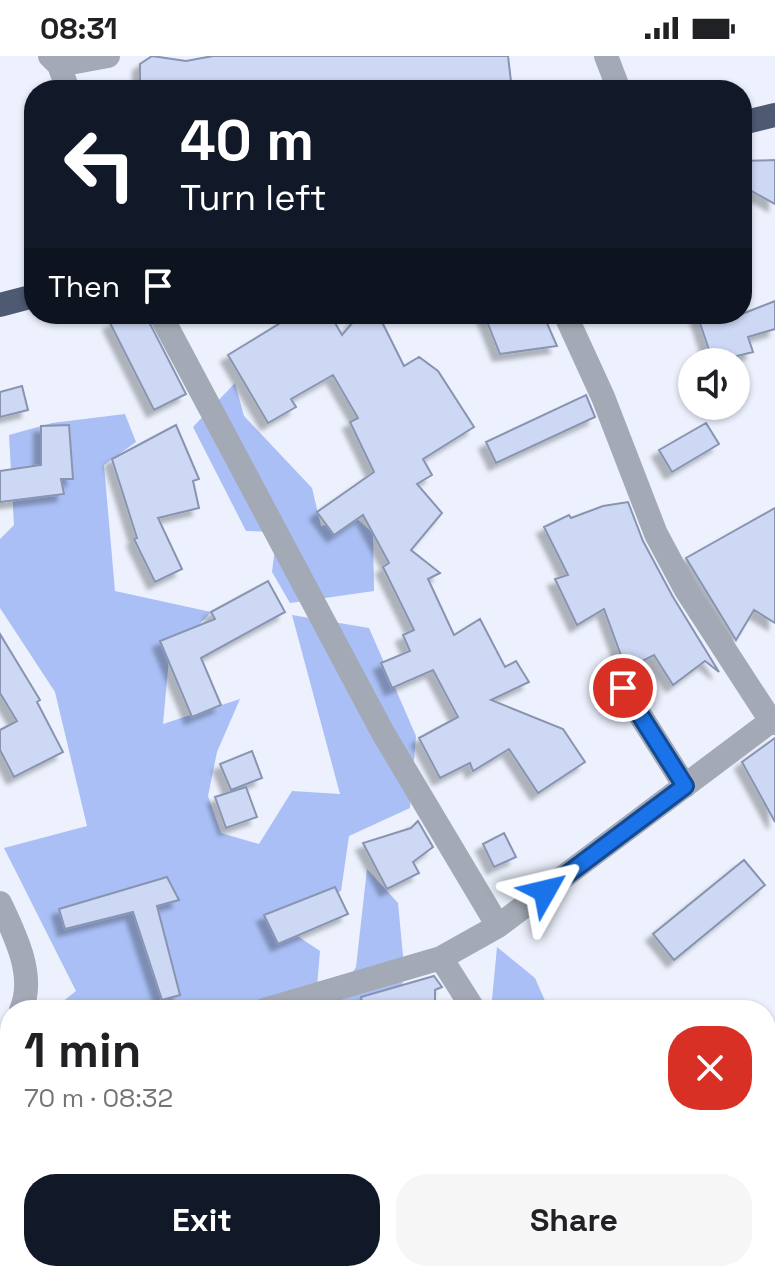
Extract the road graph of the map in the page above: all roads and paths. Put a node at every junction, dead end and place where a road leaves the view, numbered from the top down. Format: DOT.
graph roads {
  1 [pos="108,56"];
  2 [pos="606,56"];
  3 [pos="54,60"];
  4 [pos="63,80"];
  5 [pos="615,80"];
  6 [pos="775,115"];
  7 [pos="752,121"];
  8 [pos="24,299"];
  9 [pos="0,305"];
  10 [pos="165,324"];
  11 [pos="570,324"];
  12 [pos="623,688"];
  13 [pos="773,722"];
  14 [pos="685,786"];
  15 [pos="0,903"];
  16 [pos="498,926"];
  17 [pos="441,958"];
  18 [pos="24,1000"];
  19 [pos="298,1000"];
  20 [pos="468,1000"];
  1 -- 3 [label="street"];
  2 -- 5 [label="street"];
  3 -- 4 [label="street"];
  6 -- 7 [label="highway"];
  8 -- 9 [label="highway"];
  10 -- 16 [label="street"];
  11 -- 13 [label="street"];
  12 -- 14 [label="street"];
  13 -- 14 [label="street"];
  14 -- 16 [label="street"];
  15 -- 18 [label="street"];
  16 -- 17 [label="street"];
  17 -- 19 [label="street"];
  17 -- 20 [label="street"];
}
